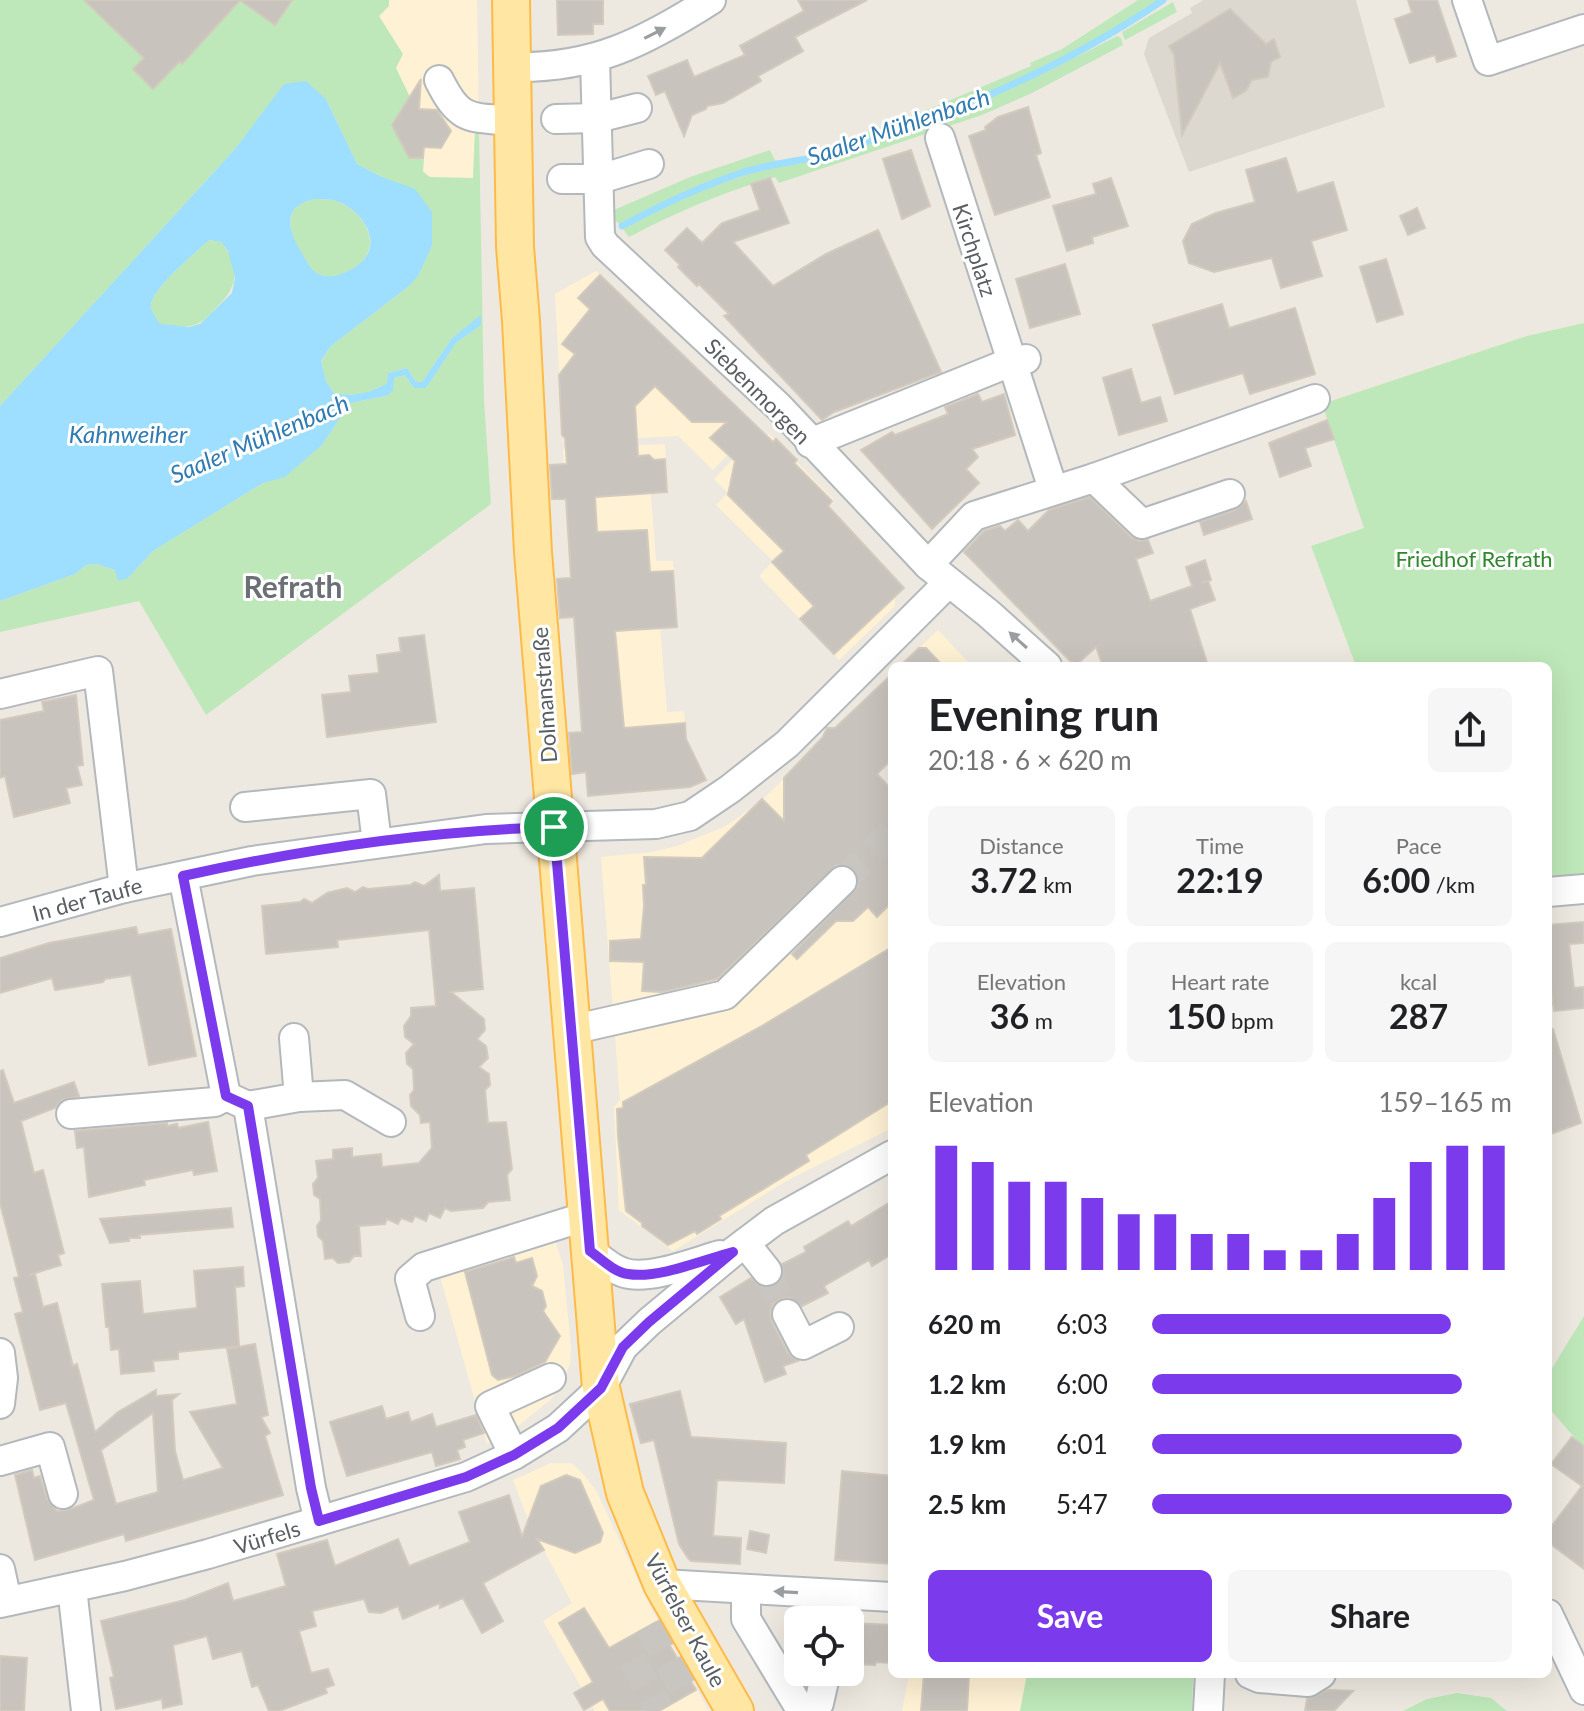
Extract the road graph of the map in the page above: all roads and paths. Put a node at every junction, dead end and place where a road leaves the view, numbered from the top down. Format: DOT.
graph roads {
  1 [pos="511,0"];
  2 [pos="711,0"];
  3 [pos="1467,0"];
  4 [pos="1584,29"];
  5 [pos="595,59"];
  6 [pos="512,67"];
  7 [pos="439,80"];
  8 [pos="637,108"];
  9 [pos="598,118"];
  10 [pos="556,119"];
  11 [pos="513,121"];
  12 [pos="940,138"];
  13 [pos="649,164"];
  14 [pos="562,179"];
  15 [pos="600,179"];
  16 [pos="1018,360"];
  17 [pos="1315,399"];
  18 [pos="810,443"];
  19 [pos="1094,478"];
  20 [pos="1052,486"];
  21 [pos="1230,494"];
  22 [pos="938,574"];
  23 [pos="1043,662"];
  24 [pos="0,694"];
  25 [pos="245,807"];
  26 [pos="554,827"];
  27 [pos="377,843"];
  28 [pos="183,876"];
  29 [pos="842,881"];
  30 [pos="124,888"];
  31 [pos="1584,889"];
  32 [pos="1552,892"];
  33 [pos="0,922"];
  34 [pos="571,1030"];
  35 [pos="294,1038"];
  36 [pos="299,1097"];
  37 [pos="237,1101"];
  38 [pos="71,1114"];
  39 [pos="391,1122"];
  40 [pos="888,1157"];
  41 [pos="587,1216"];
  42 [pos="739,1247"];
  43 [pos="590,1251"];
  44 [pos="767,1271"];
  45 [pos="787,1314"];
  46 [pos="420,1316"];
  47 [pos="839,1327"];
  48 [pos="0,1353"];
  49 [pos="551,1378"];
  50 [pos="601,1388"];
  51 [pos="0,1404"];
  52 [pos="514,1455"];
  53 [pos="0,1461"];
  54 [pos="63,1494"];
  55 [pos="319,1521"];
  56 [pos="0,1569"];
  57 [pos="662,1584"];
  58 [pos="72,1588"];
  59 [pos="746,1590"];
  60 [pos="888,1598"];
  61 [pos="3,1602"];
  62 [pos="828,1606"];
  63 [pos="839,1606"];
  64 [pos="1552,1622"];
  65 [pos="1210,1678"];
  66 [pos="1259,1678"];
  67 [pos="1314,1678"];
  68 [pos="784,1682"];
  69 [pos="786,1686"];
  70 [pos="823,1686"];
  71 [pos="1584,1690"];
  72 [pos="86,1711"];
  73 [pos="735,1711"];
  74 [pos="1208,1711"];
  1 -- 6 [label="main road, Dolmanstraße"];
  5 -- 2 [label="street, one-way"];
  3 -- 4 [label="street"];
  5 -- 6 [label="street"];
  5 -- 9 [label="street, Siebenmorgen"];
  6 -- 11 [label="main road, Dolmanstraße"];
  7 -- 11 [label="street"];
  8 -- 9 [label="street"];
  9 -- 10 [label="street"];
  9 -- 15 [label="street, Siebenmorgen"];
  11 -- 26 [label="main road, Dolmanstraße"];
  12 -- 16 [label="street, Kirchplatz"];
  13 -- 15 [label="street"];
  14 -- 15 [label="street"];
  15 -- 18 [label="street, Siebenmorgen"];
  16 -- 18 [label="street"];
  16 -- 20 [label="street, Kirchplatz"];
  17 -- 19 [label="street, In der Taufe"];
  18 -- 22 [label="street, Siebenmorgen"];
  19 -- 21 [label="street"];
  19 -- 22 [label="street, In der Taufe"];
  23 -- 22 [label="street, Siebenmorgen, one-way"];
  22 -- 26 [label="street, In der Taufe"];
  24 -- 30 [label="street"];
  25 -- 27 [label="street"];
  26 -- 27 [label="street, In der Taufe"];
  26 -- 34 [label="main road, Dolmanstraße"];
  27 -- 28 [label="street, In der Taufe"];
  28 -- 30 [label="street, In der Taufe"];
  28 -- 37 [label="street"];
  29 -- 34 [label="street"];
  30 -- 33 [label="street, In der Taufe"];
  31 -- 32 [label="street"];
  34 -- 41 [label="main road, Dolmanstraße"];
  35 -- 36 [label="street"];
  36 -- 37 [label="street"];
  36 -- 39 [label="street"];
  37 -- 38 [label="street"];
  37 -- 55 [label="street"];
  40 -- 42 [label="street"];
  41 -- 43 [label="main road, Dolmanstraße"];
  41 -- 46 [label="street"];
  42 -- 43 [label="street"];
  42 -- 44 [label="street"];
  42 -- 50 [label="street"];
  43 -- 50 [label="main road, Dolmanstraße"];
  45 -- 47 [label="street"];
  48 -- 51 [label="street"];
  49 -- 52 [label="street"];
  50 -- 52 [label="street, Vürfels"];
  50 -- 57 [label="main road, Vürfelser Kaule"];
  52 -- 55 [label="street, Vürfels"];
  53 -- 54 [label="street"];
  55 -- 58 [label="street, Vürfels"];
  56 -- 61 [label="street"];
  57 -- 59 [label="street"];
  57 -- 73 [label="main road, Vürfelser Kaule"];
  58 -- 61 [label="street, Vürfels"];
  58 -- 72 [label="street"];
  62 -- 59 [label="street, one-way"];
  59 -- 68 [label="street"];
  60 -- 63 [label="street"];
  64 -- 71 [label="street"];
  65 -- 74 [label="street"];
  66 -- 67 [label="street"];
  69 -- 70 [label="street"];
}
